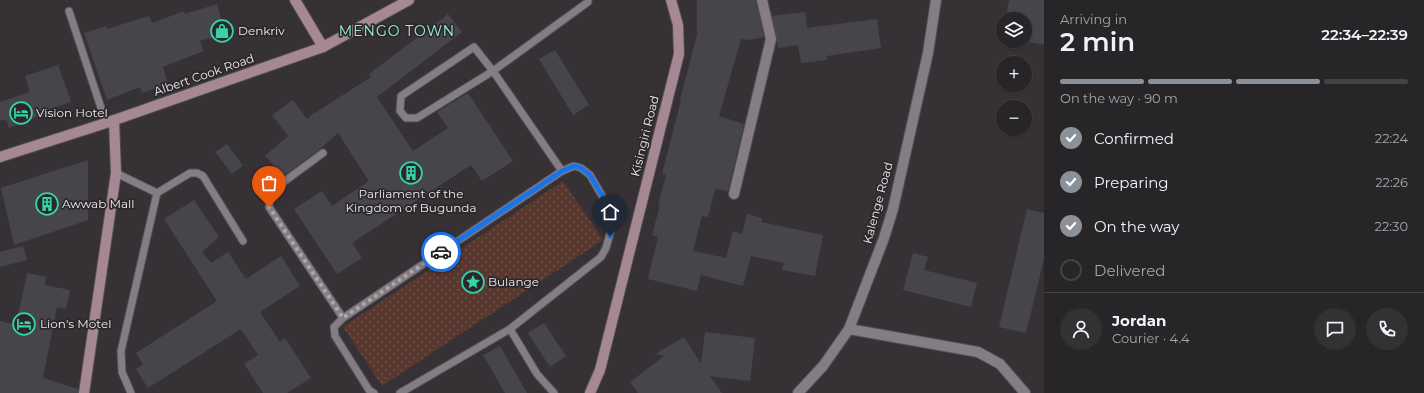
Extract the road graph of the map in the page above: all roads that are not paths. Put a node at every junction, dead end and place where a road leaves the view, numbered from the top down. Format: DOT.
graph roads {
  1 [pos="295,0"];
  2 [pos="409,0"];
  3 [pos="588,0"];
  4 [pos="671,0"];
  5 [pos="762,0"];
  6 [pos="936,0"];
  7 [pos="70,12"];
  8 [pos="322,47"];
  9 [pos="493,71"];
  10 [pos="110,121"];
  11 [pos="324,153"];
  12 [pos="0,157"];
  13 [pos="562,171"];
  14 [pos="116,173"];
  15 [pos="158,193"];
  16 [pos="734,194"];
  17 [pos="243,241"];
  18 [pos="343,318"];
  19 [pos="510,329"];
  20 [pos="849,329"];
  21 [pos="84,393"];
  22 [pos="131,393"];
  23 [pos="374,393"];
  24 [pos="400,393"];
  25 [pos="554,393"];
  26 [pos="590,393"];
  27 [pos="798,393"];
  28 [pos="1025,393"];
  1 -- 8 [label="main road"];
  2 -- 8 [label="main road, Albert Cook Road"];
  3 -- 9 [label="lane"];
  4 -- 26 [label="main road, Kisingiri Road"];
  5 -- 16 [label="street"];
  6 -- 20 [label="street, Kalenge Road"];
  7 -- 10 [label="lane"];
  8 -- 10 [label="main road, Albert Cook Road"];
  9 -- 9 [label="lane"];
  9 -- 13 [label="lane"];
  10 -- 12 [label="main road, Albert Cook Road"];
  10 -- 14 [label="main road"];
  11 -- 18 [label="lane"];
  13 -- 18 [label="lane"];
  13 -- 19 [label="lane"];
  14 -- 15 [label="lane"];
  14 -- 21 [label="main road"];
  15 -- 17 [label="lane"];
  15 -- 22 [label="lane"];
  18 -- 23 [label="lane"];
  19 -- 24 [label="lane"];
  19 -- 25 [label="lane"];
  20 -- 27 [label="street, Kalenge Road"];
  20 -- 28 [label="street"];
}
